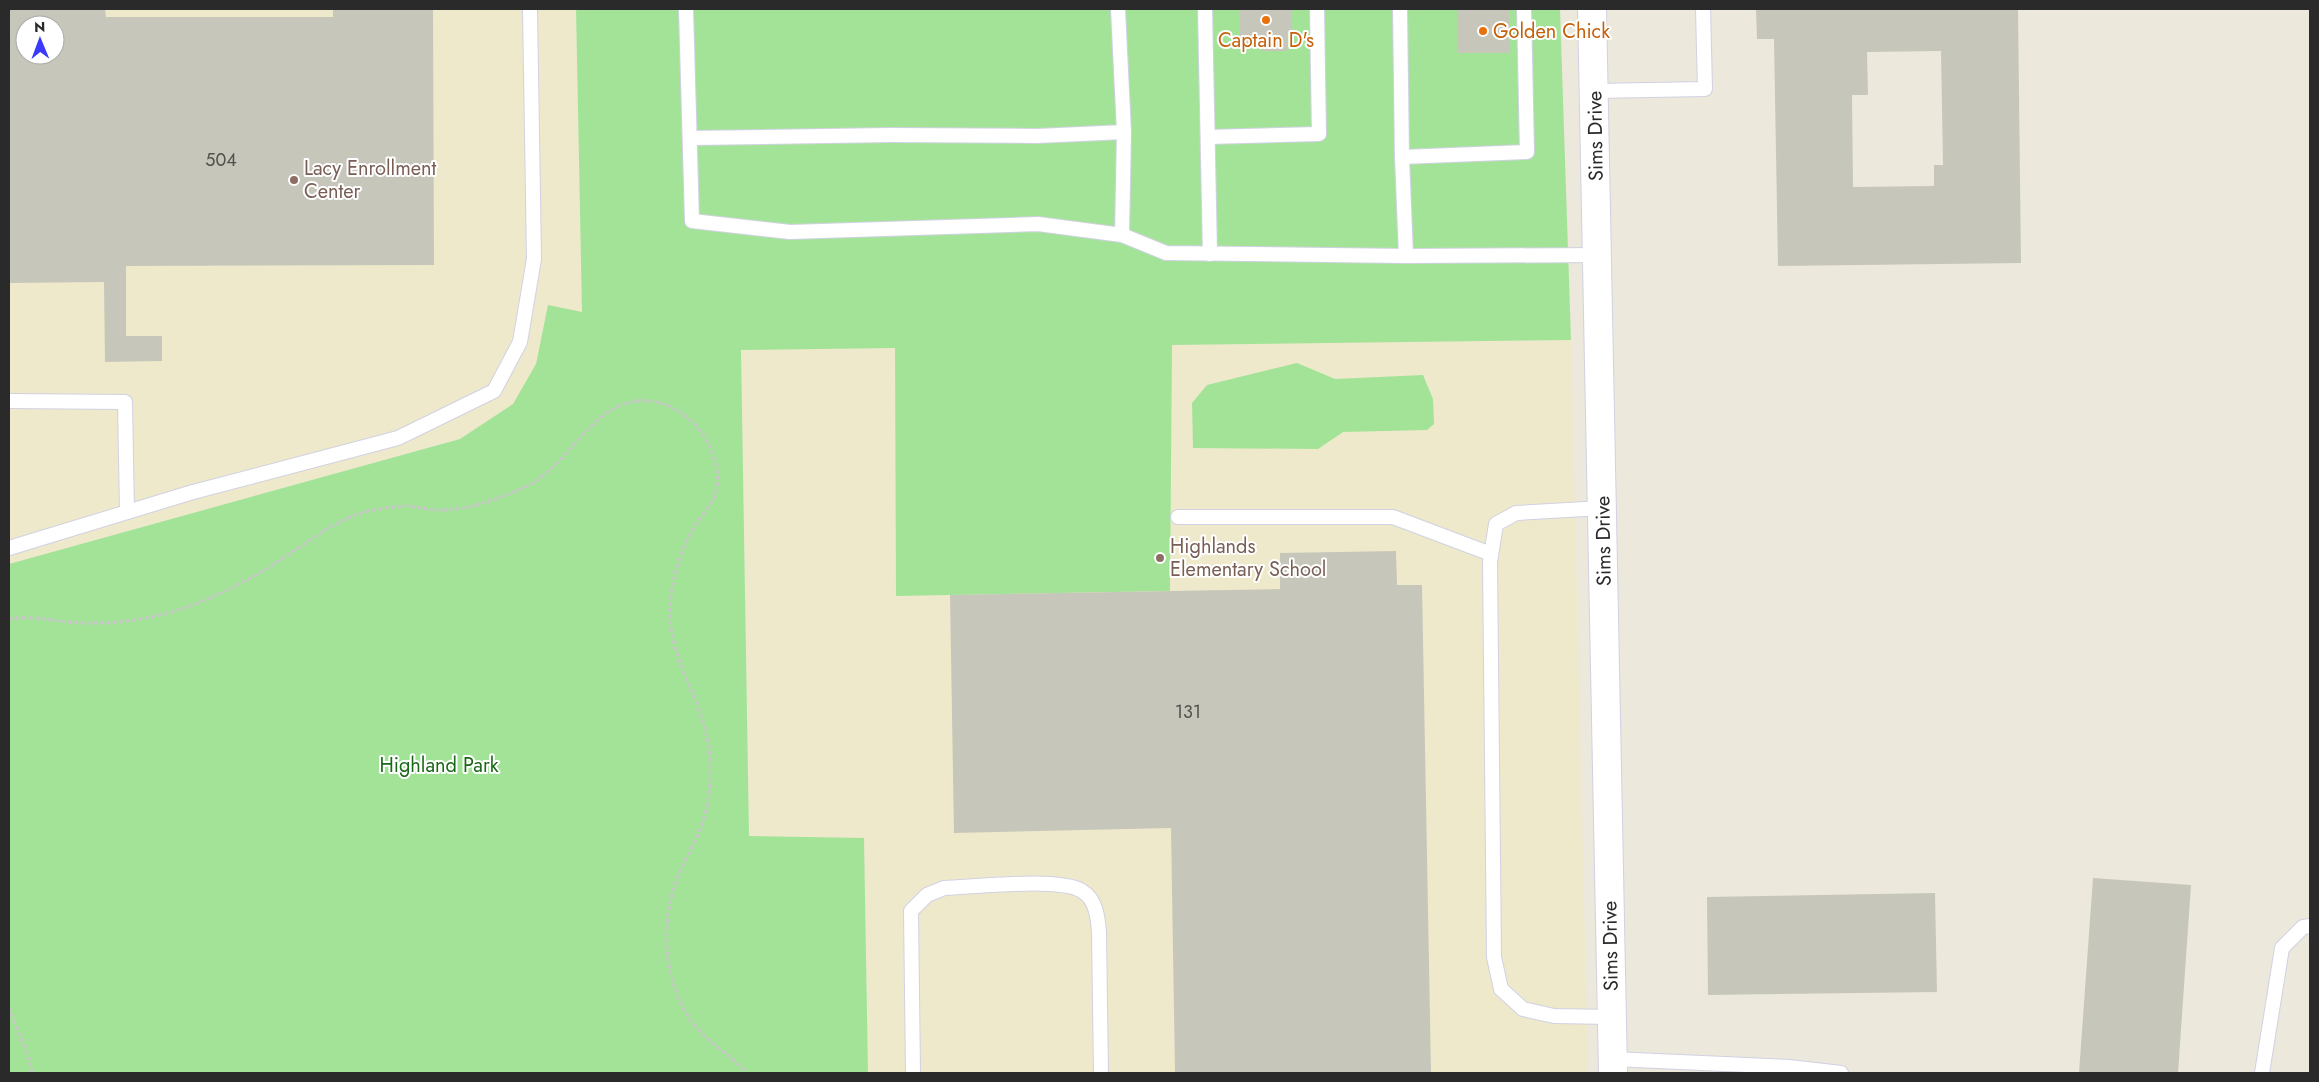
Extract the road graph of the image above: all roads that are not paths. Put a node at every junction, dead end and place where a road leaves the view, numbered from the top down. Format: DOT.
graph roads {
  1 [pos="530,9"];
  2 [pos="686,9"];
  3 [pos="1118,9"];
  4 [pos="1205,9"];
  5 [pos="1317,9"];
  6 [pos="1400,9"];
  7 [pos="1524,9"];
  8 [pos="1592,9"];
  9 [pos="1703,9"];
  10 [pos="1594,91"];
  11 [pos="1124,132"];
  12 [pos="1208,137"];
  13 [pos="690,138"];
  14 [pos="1402,157"];
  15 [pos="1122,235"];
  16 [pos="1210,254"];
  17 [pos="1597,255"];
  18 [pos="1406,256"];
  19 [pos="9,401"];
  20 [pos="1602,508"];
  21 [pos="127,512"];
  22 [pos="1178,517"];
  23 [pos="9,548"];
  24 [pos="1492,554"];
  25 [pos="2310,926"];
  26 [pos="1612,1017"];
  27 [pos="1613,1066"];
  28 [pos="913,1073"];
  29 [pos="1101,1073"];
  30 [pos="1841,1073"];
  31 [pos="2262,1073"];
  1 -- 21 [label="lane"];
  2 -- 13 [label="lane"];
  3 -- 11 [label="lane"];
  4 -- 12 [label="lane"];
  5 -- 12 [label="lane"];
  6 -- 14 [label="lane"];
  7 -- 14 [label="lane"];
  8 -- 10 [label="street, Sims Drive"];
  9 -- 10 [label="lane"];
  10 -- 17 [label="street, Sims Drive"];
  11 -- 13 [label="lane"];
  11 -- 15 [label="lane"];
  12 -- 16 [label="lane"];
  13 -- 15 [label="lane"];
  14 -- 18 [label="lane"];
  15 -- 16 [label="lane"];
  16 -- 18 [label="lane"];
  17 -- 18 [label="lane"];
  17 -- 20 [label="street, Sims Drive"];
  19 -- 21 [label="lane"];
  20 -- 24 [label="lane"];
  20 -- 26 [label="street, Sims Drive"];
  21 -- 23 [label="lane"];
  22 -- 24 [label="lane"];
  24 -- 26 [label="lane"];
  25 -- 31 [label="lane"];
  26 -- 27 [label="street, Sims Drive"];
  27 -- 30 [label="lane"];
  28 -- 29 [label="lane"];
}
